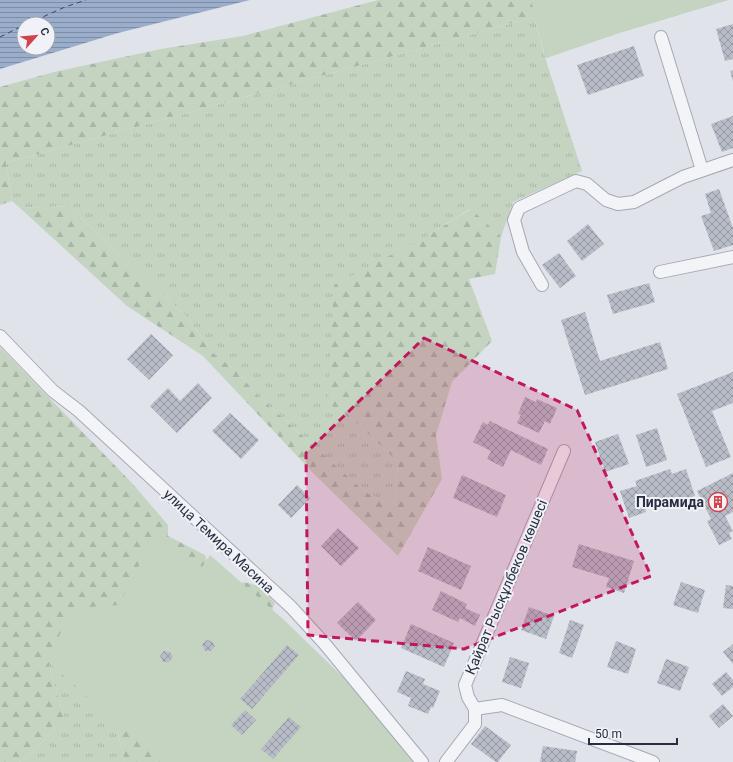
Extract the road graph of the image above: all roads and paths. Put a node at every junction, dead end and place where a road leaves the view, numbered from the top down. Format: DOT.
graph roads {
  1 [pos="661,37"];
  2 [pos="733,160"];
  3 [pos="702,170"];
  4 [pos="733,257"];
  5 [pos="660,272"];
  6 [pos="542,285"];
  7 [pos="0,336"];
  8 [pos="564,451"];
  9 [pos="475,708"];
  10 [pos="422,762"];
  11 [pos="446,762"];
  12 [pos="653,762"];
  1 -- 3 [label="street"];
  2 -- 3 [label="street"];
  3 -- 6 [label="street"];
  4 -- 5 [label="street"];
  7 -- 10 [label="street, улица Темира Масина"];
  8 -- 9 [label="street, Қайрат Рысқұлбеков көшесі"];
  9 -- 11 [label="street"];
  9 -- 12 [label="street"];
}
